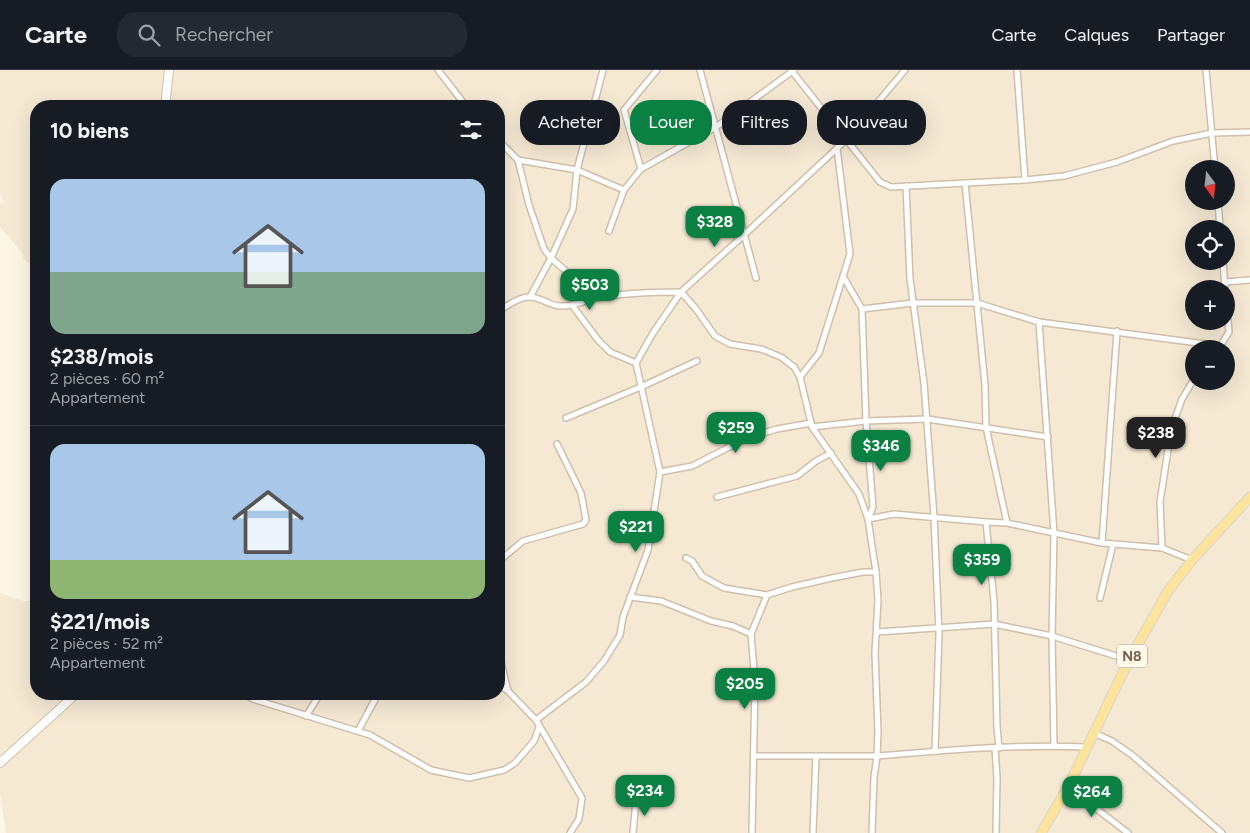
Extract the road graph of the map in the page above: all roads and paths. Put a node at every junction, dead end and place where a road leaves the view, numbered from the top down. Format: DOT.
graph roads {
  1 [pos="169,70"];
  2 [pos="438,70"];
  3 [pos="603,70"];
  4 [pos="657,70"];
  5 [pos="700,70"];
  6 [pos="905,70"];
  7 [pos="1017,70"];
  8 [pos="1206,70"];
  9 [pos="793,71"];
  10 [pos="166,100"];
  11 [pos="461,100"];
  12 [pos="880,100"];
  13 [pos="817,102"];
  14 [pos="716,127"];
  15 [pos="1250,132"];
  16 [pos="1212,133"];
  17 [pos="840,145"];
  18 [pos="850,145"];
  19 [pos="505,148"];
  20 [pos="837,148"];
  21 [pos="518,160"];
  22 [pos="1214,160"];
  23 [pos="642,169"];
  24 [pos="577,170"];
  25 [pos="1025,180"];
  26 [pos="965,183"];
  27 [pos="906,186"];
  28 [pos="624,190"];
  29 [pos="609,231"];
  30 [pos="744,235"];
  31 [pos="551,258"];
  32 [pos="756,278"];
  33 [pos="844,278"];
  34 [pos="1250,280"];
  35 [pos="1235,281"];
  36 [pos="680,292"];
  37 [pos="530,297"];
  38 [pos="597,298"];
  39 [pos="913,303"];
  40 [pos="977,304"];
  41 [pos="572,305"];
  42 [pos="505,307"];
  43 [pos="862,309"];
  44 [pos="1039,322"];
  45 [pos="1117,331"];
  46 [pos="1185,342"];
  47 [pos="697,362"];
  48 [pos="636,363"];
  49 [pos="800,377"];
  50 [pos="643,386"];
  51 [pos="1187,390"];
  52 [pos="566,418"];
  53 [pos="926,419"];
  54 [pos="866,421"];
  55 [pos="812,425"];
  56 [pos="986,428"];
  57 [pos="1048,437"];
  58 [pos="557,444"];
  59 [pos="831,453"];
  60 [pos="660,472"];
  61 [pos="717,496"];
  62 [pos="1250,497"];
  63 [pos="934,517"];
  64 [pos="868,519"];
  65 [pos="986,522"];
  66 [pos="1007,523"];
  67 [pos="1054,533"];
  68 [pos="1102,543"];
  69 [pos="1113,544"];
  70 [pos="1162,548"];
  71 [pos="505,556"];
  72 [pos="686,558"];
  73 [pos="1192,560"];
  74 [pos="876,572"];
  75 [pos="766,595"];
  76 [pos="630,597"];
  77 [pos="1100,598"];
  78 [pos="994,624"];
  79 [pos="938,627"];
  80 [pos="877,632"];
  81 [pos="751,634"];
  82 [pos="1052,636"];
  83 [pos="1130,660"];
  84 [pos="505,679"];
  85 [pos="505,689"];
  86 [pos="508,691"];
  87 [pos="69,700"];
  88 [pos="256,700"];
  89 [pos="316,700"];
  90 [pos="375,700"];
  91 [pos="306,716"];
  92 [pos="536,720"];
  93 [pos="539,727"];
  94 [pos="358,730"];
  95 [pos="1094,733"];
  96 [pos="1054,746"];
  97 [pos="1087,747"];
  98 [pos="997,748"];
  99 [pos="935,751"];
  100 [pos="754,756"];
  101 [pos="816,756"];
  102 [pos="877,756"];
  103 [pos="0,764"];
  104 [pos="1068,787"];
  105 [pos="657,801"];
  106 [pos="1043,832"];
  107 [pos="570,833"];
  108 [pos="633,833"];
  109 [pos="752,833"];
  110 [pos="813,833"];
  111 [pos="872,833"];
  112 [pos="996,833"];
  113 [pos="1128,833"];
  114 [pos="1222,833"];
  1 -- 10 [label="street"];
  2 -- 11 [label="street"];
  3 -- 24 [label="street"];
  4 -- 23 [label="street"];
  5 -- 14 [label="street"];
  6 -- 12 [label="street"];
  7 -- 25 [label="street"];
  8 -- 16 [label="street"];
  9 -- 13 [label="street"];
  9 -- 14 [label="street"];
  14 -- 23 [label="street"];
  14 -- 30 [label="street"];
  15 -- 16 [label="street"];
  16 -- 22 [label="street"];
  16 -- 25 [label="street"];
  17 -- 20 [label="street"];
  18 -- 27 [label="street"];
  19 -- 21 [label="street"];
  20 -- 30 [label="street"];
  20 -- 33 [label="street"];
  21 -- 24 [label="street"];
  21 -- 31 [label="street"];
  23 -- 28 [label="street"];
  24 -- 28 [label="street"];
  24 -- 31 [label="street"];
  25 -- 26 [label="street"];
  26 -- 27 [label="street"];
  26 -- 40 [label="street"];
  27 -- 39 [label="street"];
  28 -- 29 [label="street"];
  30 -- 32 [label="street"];
  30 -- 36 [label="street"];
  31 -- 37 [label="street"];
  31 -- 38 [label="street"];
  33 -- 43 [label="street"];
  33 -- 49 [label="street"];
  34 -- 35 [label="street"];
  36 -- 38 [label="street"];
  36 -- 48 [label="street"];
  36 -- 49 [label="street"];
  37 -- 41 [label="street"];
  37 -- 42 [label="street"];
  38 -- 41 [label="street"];
  39 -- 40 [label="street"];
  39 -- 43 [label="street"];
  39 -- 53 [label="street"];
  40 -- 44 [label="street"];
  40 -- 56 [label="street"];
  41 -- 48 [label="street"];
  43 -- 54 [label="street"];
  44 -- 45 [label="street"];
  44 -- 57 [label="street"];
  45 -- 46 [label="street"];
  45 -- 68 [label="street"];
  47 -- 50 [label="street"];
  48 -- 50 [label="street"];
  49 -- 55 [label="street"];
  50 -- 52 [label="street"];
  50 -- 60 [label="street"];
  51 -- 70 [label="street"];
  53 -- 54 [label="street"];
  53 -- 56 [label="street"];
  53 -- 63 [label="street"];
  54 -- 55 [label="street"];
  54 -- 64 [label="street"];
  55 -- 59 [label="street"];
  55 -- 60 [label="street"];
  56 -- 57 [label="street"];
  56 -- 66 [label="street"];
  57 -- 67 [label="street"];
  58 -- 71 [label="street"];
  59 -- 61 [label="street"];
  59 -- 64 [label="street"];
  60 -- 76 [label="street"];
  62 -- 73 [label="main road, N8"];
  63 -- 64 [label="street"];
  63 -- 65 [label="street"];
  63 -- 79 [label="street"];
  64 -- 74 [label="street"];
  65 -- 66 [label="street"];
  65 -- 78 [label="street"];
  66 -- 67 [label="street"];
  67 -- 68 [label="street"];
  67 -- 82 [label="street"];
  68 -- 69 [label="street"];
  69 -- 70 [label="street"];
  69 -- 77 [label="street"];
  70 -- 73 [label="street"];
  72 -- 75 [label="street"];
  73 -- 83 [label="main road, N8"];
  74 -- 75 [label="street"];
  74 -- 80 [label="street"];
  75 -- 81 [label="street"];
  76 -- 81 [label="street"];
  76 -- 92 [label="street"];
  78 -- 79 [label="street"];
  78 -- 82 [label="street"];
  78 -- 98 [label="street"];
  79 -- 80 [label="street"];
  79 -- 99 [label="street"];
  80 -- 102 [label="street"];
  81 -- 100 [label="street"];
  82 -- 83 [label="street"];
  82 -- 96 [label="street"];
  83 -- 95 [label="main road, N8"];
  84 -- 86 [label="street"];
  85 -- 86 [label="street"];
  86 -- 92 [label="street"];
  87 -- 103 [label="street"];
  88 -- 91 [label="street"];
  89 -- 91 [label="street"];
  90 -- 94 [label="street"];
  91 -- 94 [label="street"];
  92 -- 93 [label="street"];
  93 -- 94 [label="street"];
  93 -- 107 [label="street"];
  95 -- 97 [label="main road, N8"];
  95 -- 114 [label="street"];
  96 -- 97 [label="street"];
  96 -- 98 [label="street"];
  97 -- 104 [label="main road, N8"];
  98 -- 99 [label="street"];
  98 -- 112 [label="street"];
  99 -- 102 [label="street"];
  100 -- 101 [label="street"];
  100 -- 109 [label="street"];
  101 -- 102 [label="street"];
  101 -- 110 [label="street"];
  102 -- 111 [label="street"];
  104 -- 106 [label="main road, N8"];
  104 -- 113 [label="street"];
  105 -- 108 [label="street"];
}
